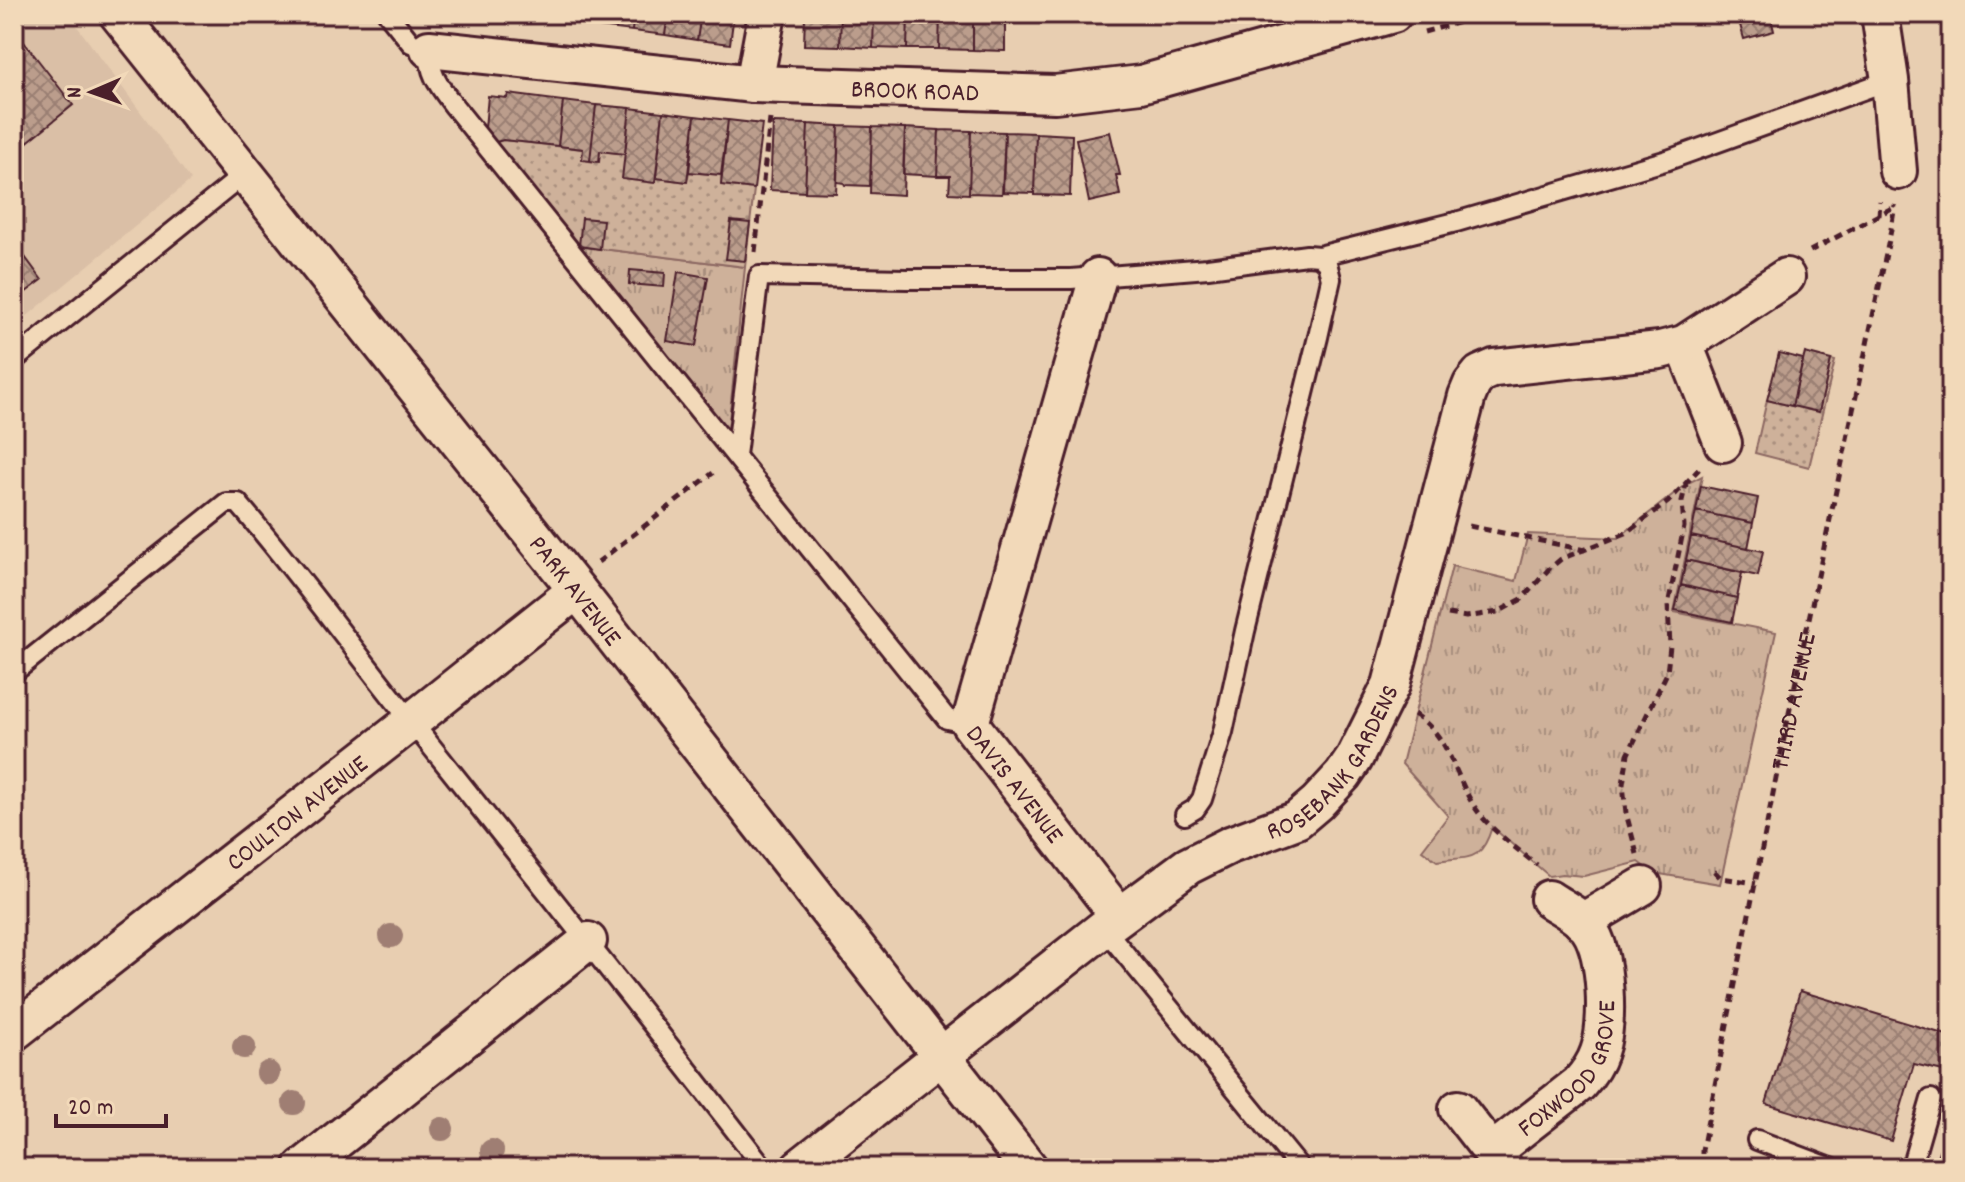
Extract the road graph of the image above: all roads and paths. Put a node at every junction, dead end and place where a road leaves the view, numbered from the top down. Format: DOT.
graph roads {
  1 [pos="118,14"];
  2 [pos="388,14"];
  3 [pos="767,14"];
  4 [pos="1393,14"];
  5 [pos="1880,14"];
  6 [pos="429,49"];
  7 [pos="1890,80"];
  8 [pos="764,84"];
  9 [pos="1898,171"];
  10 [pos="246,173"];
  11 [pos="1894,207"];
  12 [pos="1890,235"];
  13 [pos="1319,256"];
  14 [pos="1794,266"];
  15 [pos="759,276"];
  16 [pos="1098,277"];
  17 [pos="1684,344"];
  18 [pos="14,360"];
  19 [pos="1723,443"];
  20 [pos="736,455"];
  21 [pos="1686,484"];
  22 [pos="1435,518"];
  23 [pos="1586,550"];
  24 [pos="575,587"];
  25 [pos="1411,606"];
  26 [pos="14,672"];
  27 [pos="1384,702"];
  28 [pos="411,722"];
  29 [pos="970,724"];
  30 [pos="1185,815"];
  31 [pos="1714,871"];
  32 [pos="1756,883"];
  33 [pos="1643,886"];
  34 [pos="1549,899"];
  35 [pos="1112,922"];
  36 [pos="1582,922"];
  37 [pos="588,941"];
  38 [pos="14,1032"];
  39 [pos="941,1057"];
  40 [pos="1931,1099"];
  41 [pos="1458,1109"];
  42 [pos="1757,1140"];
  43 [pos="1498,1160"];
  44 [pos="302,1168"];
  45 [pos="764,1168"];
  46 [pos="799,1168"];
  47 [pos="1029,1168"];
  48 [pos="1300,1168"];
  49 [pos="1702,1168"];
  50 [pos="1831,1168"];
  51 [pos="1911,1168"];
  1 -- 10 [label="street, PARK AVENUE"];
  2 -- 6 [label="lane"];
  3 -- 8 [label="street"];
  4 -- 8 [label="street, BROOK ROAD"];
  5 -- 7 [label="street"];
  6 -- 8 [label="street, BROOK ROAD"];
  6 -- 20 [label="lane"];
  7 -- 9 [label="street"];
  7 -- 13 [label="lane"];
  8 -- 15 [label="path"];
  10 -- 18 [label="lane"];
  10 -- 24 [label="street, PARK AVENUE"];
  11 -- 14 [label="path"];
  12 -- 32 [label="path, THIRD AVENUE"];
  13 -- 16 [label="lane"];
  13 -- 30 [label="lane"];
  14 -- 17 [label="street, ROSEBANK GARDENS"];
  15 -- 16 [label="lane"];
  15 -- 20 [label="lane"];
  16 -- 29 [label="street, DAVIS AVENUE"];
  17 -- 19 [label="street"];
  17 -- 22 [label="street, ROSEBANK GARDENS"];
  19 -- 21 [label="path"];
  20 -- 24 [label="path"];
  20 -- 29 [label="lane"];
  21 -- 23 [label="path"];
  21 -- 33 [label="path"];
  22 -- 23 [label="path"];
  22 -- 25 [label="street, ROSEBANK GARDENS"];
  23 -- 25 [label="path"];
  24 -- 28 [label="street, COULTON AVENUE"];
  24 -- 39 [label="street, PARK AVENUE"];
  25 -- 27 [label="street, ROSEBANK GARDENS"];
  26 -- 28 [label="lane"];
  27 -- 34 [label="path"];
  27 -- 35 [label="street, ROSEBANK GARDENS"];
  28 -- 37 [label="lane"];
  28 -- 38 [label="street, COULTON AVENUE"];
  29 -- 35 [label="street, DAVIS AVENUE"];
  31 -- 32 [label="path"];
  32 -- 49 [label="path, THIRD AVENUE"];
  33 -- 36 [label="street"];
  34 -- 36 [label="street"];
  35 -- 39 [label="street"];
  35 -- 48 [label="lane"];
  36 -- 43 [label="street, FOXWOOD GROVE"];
  37 -- 44 [label="street"];
  37 -- 45 [label="lane"];
  39 -- 46 [label="street"];
  39 -- 47 [label="street, PARK AVENUE"];
  40 -- 51 [label="lane"];
  41 -- 43 [label="street, FOXWOOD GROVE"];
  42 -- 50 [label="lane"];
}
